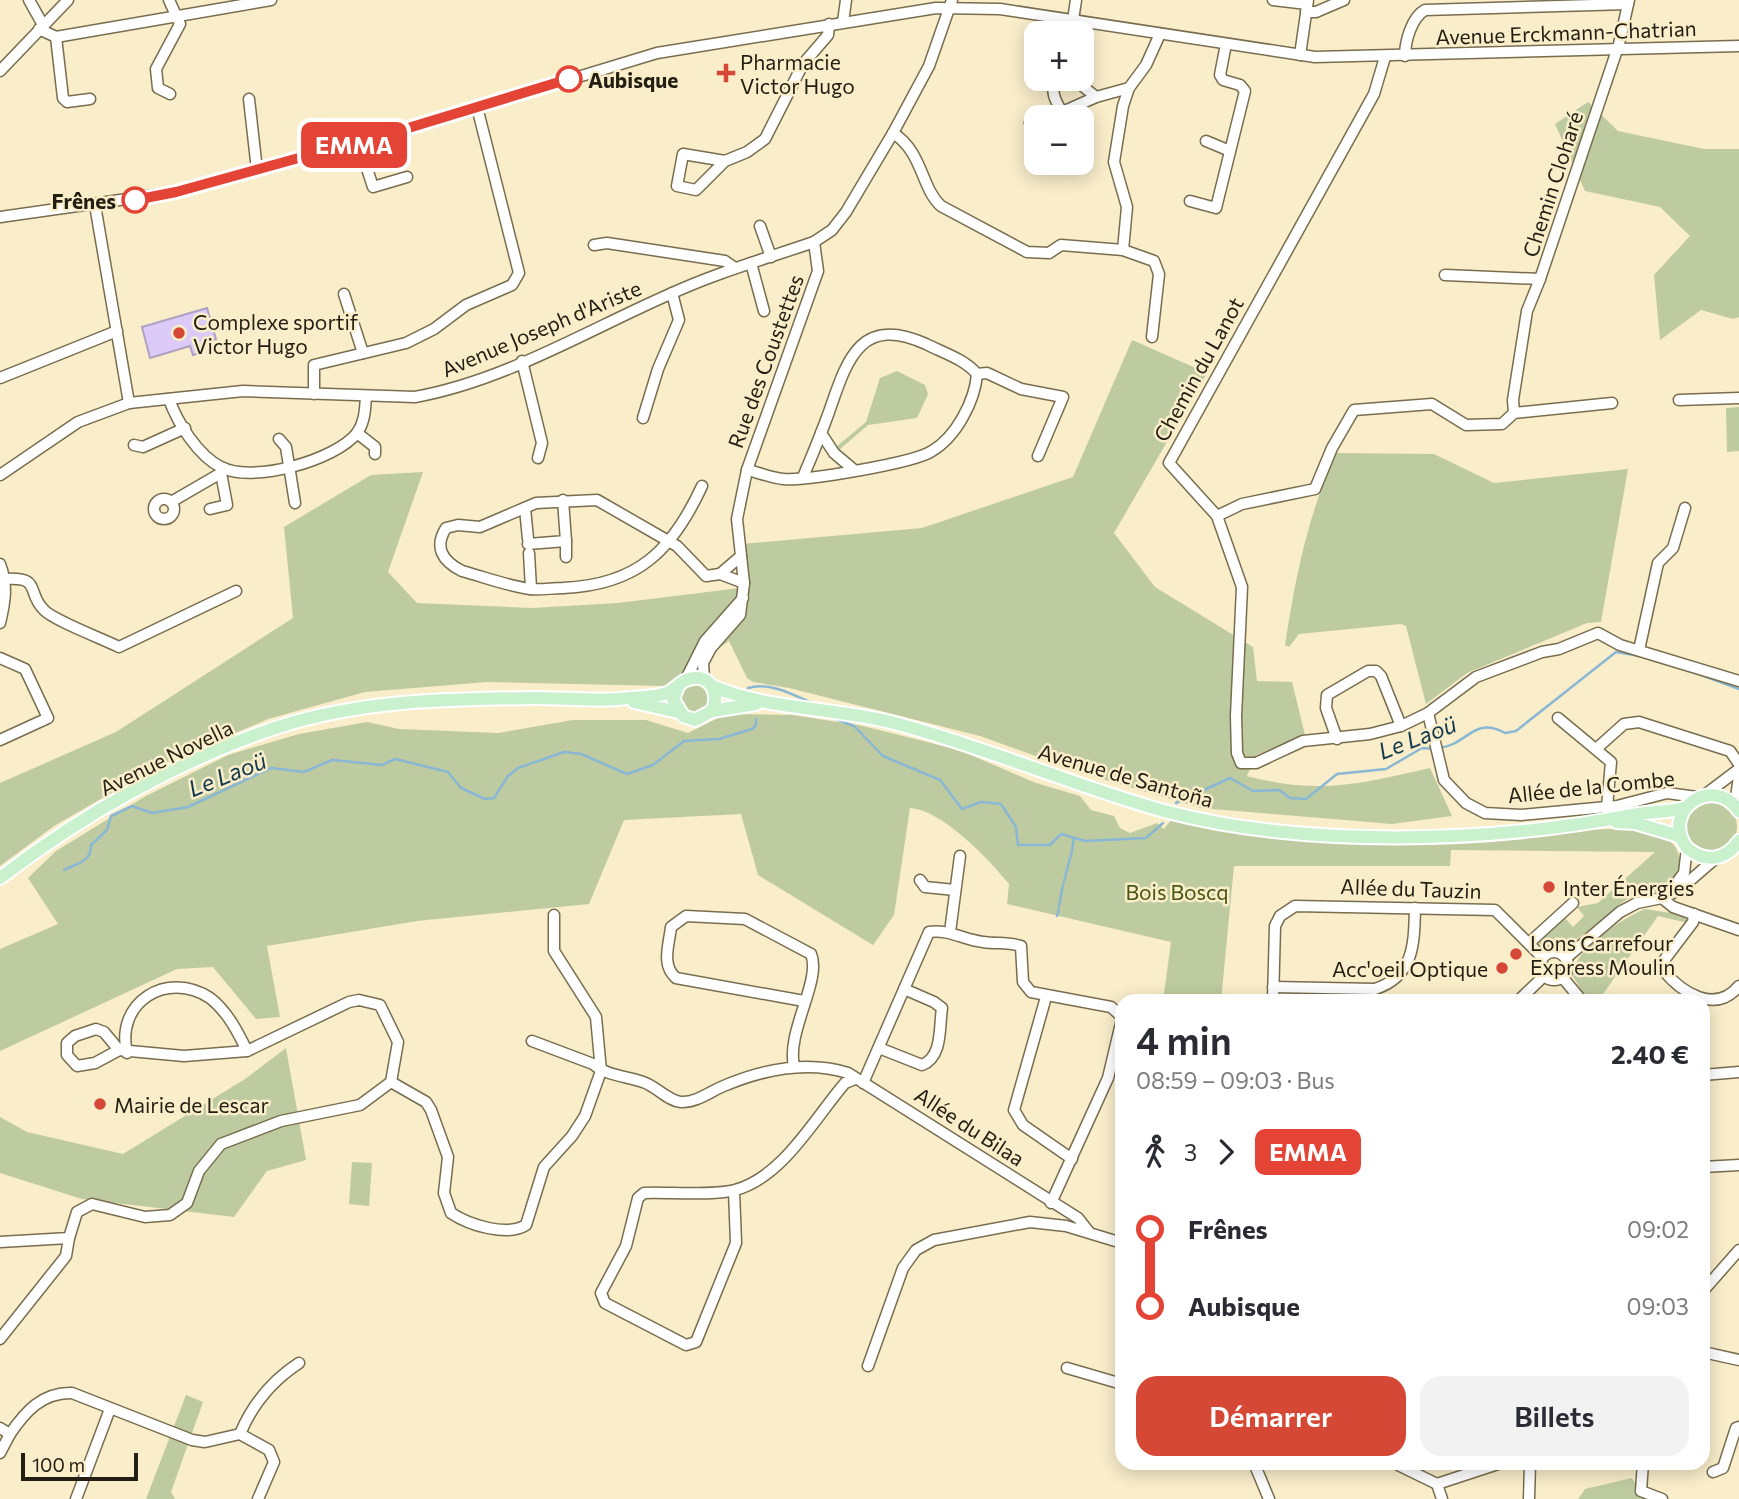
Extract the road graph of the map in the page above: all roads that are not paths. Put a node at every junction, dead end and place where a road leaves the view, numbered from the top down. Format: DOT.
graph roads {
  1 [pos="29,0"];
  2 [pos="68,0"];
  3 [pos="169,0"];
  4 [pos="271,0"];
  5 [pos="846,0"];
  6 [pos="1076,0"];
  7 [pos="1273,0"];
  8 [pos="1344,0"];
  9 [pos="255,1"];
  10 [pos="1628,2"];
  11 [pos="950,4"];
  12 [pos="1307,5"];
  13 [pos="178,16"];
  14 [pos="1073,20"];
  15 [pos="843,22"];
  16 [pos="829,24"];
  17 [pos="41,27"];
  18 [pos="1160,34"];
  19 [pos="56,37"];
  20 [pos="1226,44"];
  21 [pos="1739,46"];
  22 [pos="1617,51"];
  23 [pos="1300,55"];
  24 [pos="1394,56"];
  25 [pos="0,71"];
  26 [pos="1129,88"];
  27 [pos="1089,91"];
  28 [pos="170,94"];
  29 [pos="1096,97"];
  30 [pos="90,99"];
  31 [pos="249,99"];
  32 [pos="1078,105"];
  33 [pos="477,107"];
  34 [pos="893,133"];
  35 [pos="1206,141"];
  36 [pos="359,144"];
  37 [pos="1230,151"];
  38 [pos="725,161"];
  39 [pos="257,170"];
  40 [pos="407,177"];
  41 [pos="1191,201"];
  42 [pos="95,205"];
  43 [pos="0,217"];
  44 [pos="760,226"];
  45 [pos="814,242"];
  46 [pos="594,245"];
  47 [pos="1123,250"];
  48 [pos="771,257"];
  49 [pos="751,263"];
  50 [pos="735,268"];
  51 [pos="1446,275"];
  52 [pos="1540,279"];
  53 [pos="672,293"];
  54 [pos="344,294"];
  55 [pos="764,311"];
  56 [pos="117,331"];
  57 [pos="1152,337"];
  58 [pos="363,353"];
  59 [pos="522,361"];
  60 [pos="977,374"];
  61 [pos="0,378"];
  62 [pos="314,394"];
  63 [pos="366,397"];
  64 [pos="1739,398"];
  65 [pos="169,399"];
  66 [pos="1679,400"];
  67 [pos="1612,402"];
  68 [pos="129,403"];
  69 [pos="1514,413"];
  70 [pos="643,418"];
  71 [pos="184,428"];
  72 [pos="357,433"];
  73 [pos="821,433"];
  74 [pos="279,439"];
  75 [pos="134,445"];
  76 [pos="375,454"];
  77 [pos="1038,456"];
  78 [pos="538,458"];
  79 [pos="290,466"];
  80 [pos="853,469"];
  81 [pos="747,470"];
  82 [pos="221,471"];
  83 [pos="0,475"];
  84 [pos="803,477"];
  85 [pos="702,486"];
  86 [pos="562,500"];
  87 [pos="171,502"];
  88 [pos="295,503"];
  89 [pos="525,508"];
  90 [pos="1685,508"];
  91 [pos="211,509"];
  92 [pos="1217,516"];
  93 [pos="566,541"];
  94 [pos="667,541"];
  95 [pos="528,545"];
  96 [pos="741,556"];
  97 [pos="566,557"];
  98 [pos="0,564"];
  99 [pos="720,574"];
  100 [pos="6,579"];
  101 [pos="744,583"];
  102 [pos="531,589"];
  103 [pos="236,592"];
  104 [pos="744,598"];
  105 [pos="0,624"];
  106 [pos="1639,650"];
  107 [pos="0,658"];
  108 [pos="1739,681"];
  109 [pos="682,682"];
  110 [pos="708,683"];
  111 [pos="617,699"];
  112 [pos="769,703"];
  113 [pos="712,711"];
  114 [pos="678,712"];
  115 [pos="1428,713"];
  116 [pos="1558,718"];
  117 [pos="1401,726"];
  118 [pos="1337,739"];
  119 [pos="0,740"];
  120 [pos="1596,749"];
  121 [pos="1739,766"];
  122 [pos="1739,776"];
  123 [pos="1701,796"];
  124 [pos="1607,807"];
  125 [pos="1684,808"];
  126 [pos="1737,808"];
  127 [pos="1605,821"];
  128 [pos="1679,836"];
  129 [pos="1737,846"];
  130 [pos="1687,848"];
  131 [pos="960,856"];
  132 [pos="1716,858"];
  133 [pos="0,878"];
  134 [pos="919,880"];
  135 [pos="956,890"];
  136 [pos="1662,898"];
  137 [pos="1573,903"];
  138 [pos="1415,908"];
  139 [pos="1694,914"];
  140 [pos="554,915"];
  141 [pos="1739,930"];
  142 [pos="950,932"];
  143 [pos="1529,943"];
  144 [pos="1543,958"];
  145 [pos="1566,958"];
  146 [pos="1544,976"];
  147 [pos="1563,978"];
  148 [pos="1273,986"];
  149 [pos="1739,986"];
  150 [pos="904,989"];
  151 [pos="1273,994"];
  152 [pos="1525,994"];
  153 [pos="1574,994"];
  154 [pos="1689,994"];
  155 [pos="1046,997"];
  156 [pos="1710,1000"];
  157 [pos="804,1001"];
  158 [pos="1115,1011"];
  159 [pos="532,1041"];
  160 [pos="878,1048"];
  161 [pos="1115,1048"];
  162 [pos="123,1051"];
  163 [pos="247,1051"];
  164 [pos="794,1066"];
  165 [pos="601,1071"];
  166 [pos="1739,1072"];
  167 [pos="1710,1074"];
  168 [pos="859,1081"];
  169 [pos="391,1083"];
  170 [pos="1072,1159"];
  171 [pos="1739,1165"];
  172 [pos="1710,1167"];
  173 [pos="734,1191"];
  174 [pos="1051,1203"];
  175 [pos="1061,1209"];
  176 [pos="1066,1226"];
  177 [pos="1090,1232"];
  178 [pos="69,1238"];
  179 [pos="1115,1240"];
  180 [pos="0,1242"];
  181 [pos="1739,1250"];
  182 [pos="1710,1283"];
  183 [pos="0,1339"];
  184 [pos="1710,1354"];
  185 [pos="1739,1360"];
  186 [pos="299,1363"];
  187 [pos="868,1366"];
  188 [pos="1068,1368"];
  189 [pos="1115,1382"];
  190 [pos="110,1409"];
  191 [pos="1739,1427"];
  192 [pos="0,1429"];
  193 [pos="10,1434"];
  194 [pos="240,1434"];
  195 [pos="0,1453"];
  196 [pos="1257,1470"];
  197 [pos="1408,1470"];
  198 [pos="1480,1470"];
  199 [pos="1530,1470"];
  200 [pos="1642,1470"];
  201 [pos="1713,1472"];
  202 [pos="1437,1484"];
  203 [pos="76,1499"];
  204 [pos="258,1499"];
  205 [pos="1269,1499"];
  206 [pos="1442,1499"];
  207 [pos="1529,1499"];
  208 [pos="1661,1499"];
  1 -- 17 [label="street"];
  2 -- 17 [label="street"];
  3 -- 13 [label="street"];
  4 -- 9 [label="street"];
  5 -- 15 [label="street"];
  6 -- 14 [label="street"];
  7 -- 12 [label="street"];
  8 -- 12 [label="street"];
  9 -- 13 [label="street"];
  10 -- 22 [label="street, Chemin Cloharé"];
  10 -- 24 [label="street"];
  11 -- 14 [label="street, Avenue Erckmann-Chatrian"];
  11 -- 15 [label="street, Avenue Erckmann-Chatrian"];
  11 -- 34 [label="street"];
  12 -- 23 [label="street"];
  13 -- 19 [label="street"];
  13 -- 28 [label="street"];
  14 -- 18 [label="street, Avenue Erckmann-Chatrian"];
  15 -- 16 [label="street, Avenue Erckmann-Chatrian"];
  16 -- 33 [label="street, Avenue Erckmann-Chatrian"];
  16 -- 38 [label="street"];
  17 -- 19 [label="street"];
  17 -- 25 [label="street"];
  18 -- 20 [label="street, Avenue Erckmann-Chatrian"];
  18 -- 26 [label="street"];
  19 -- 30 [label="street"];
  20 -- 23 [label="street, Avenue Erckmann-Chatrian"];
  20 -- 37 [label="street"];
  21 -- 22 [label="street, Avenue Erckmann-Chatrian"];
  22 -- 24 [label="street, Avenue Erckmann-Chatrian"];
  22 -- 52 [label="street, Chemin Cloharé"];
  23 -- 24 [label="street, Avenue Erckmann-Chatrian"];
  24 -- 92 [label="street, Chemin du Lanot"];
  26 -- 29 [label="street"];
  26 -- 47 [label="street"];
  27 -- 29 [label="street"];
  29 -- 32 [label="street"];
  31 -- 39 [label="street"];
  33 -- 36 [label="street, Avenue Erckmann-Chatrian"];
  33 -- 58 [label="street"];
  34 -- 45 [label="street"];
  34 -- 47 [label="street"];
  35 -- 37 [label="street"];
  36 -- 39 [label="street, Avenue Erckmann-Chatrian"];
  36 -- 40 [label="street"];
  37 -- 41 [label="street"];
  38 -- 38 [label="street"];
  39 -- 42 [label="street, Avenue Erckmann-Chatrian"];
  42 -- 43 [label="street, Avenue Erckmann-Chatrian"];
  42 -- 56 [label="street"];
  44 -- 48 [label="street"];
  45 -- 48 [label="street, Avenue Joseph d'Ariste"];
  45 -- 81 [label="street, Rue des Coustettes"];
  46 -- 50 [label="street"];
  47 -- 57 [label="street"];
  48 -- 49 [label="street, Avenue Joseph d'Ariste"];
  49 -- 50 [label="street, Avenue Joseph d'Ariste"];
  49 -- 55 [label="street"];
  50 -- 53 [label="street, Avenue Joseph d'Ariste"];
  51 -- 52 [label="street, Chemin Cloharé"];
  52 -- 69 [label="street"];
  53 -- 59 [label="street, Avenue Joseph d'Ariste"];
  53 -- 70 [label="street"];
  54 -- 58 [label="street"];
  56 -- 61 [label="street"];
  56 -- 68 [label="street"];
  58 -- 62 [label="street"];
  59 -- 63 [label="street, Avenue Joseph d'Ariste"];
  59 -- 78 [label="street"];
  60 -- 73 [label="street"];
  60 -- 77 [label="street"];
  60 -- 80 [label="street"];
  62 -- 63 [label="street, Avenue Joseph d'Ariste"];
  62 -- 65 [label="street, Avenue Joseph d'Ariste"];
  63 -- 72 [label="street"];
  64 -- 66 [label="street"];
  65 -- 68 [label="street, Avenue Joseph d'Ariste"];
  65 -- 71 [label="street"];
  67 -- 69 [label="street"];
  68 -- 83 [label="street, Avenue Joseph d'Ariste"];
  69 -- 92 [label="street"];
  71 -- 75 [label="street"];
  71 -- 82 [label="street"];
  72 -- 76 [label="street"];
  72 -- 79 [label="street"];
  73 -- 80 [label="street"];
  73 -- 84 [label="street"];
  74 -- 79 [label="street"];
  79 -- 82 [label="street"];
  79 -- 88 [label="street"];
  80 -- 84 [label="street"];
  81 -- 84 [label="street"];
  81 -- 96 [label="street, Rue des Coustettes"];
  82 -- 87 [label="street"];
  82 -- 91 [label="street"];
  85 -- 94 [label="street"];
  86 -- 89 [label="street"];
  86 -- 93 [label="street"];
  86 -- 94 [label="street"];
  89 -- 95 [label="street"];
  89 -- 102 [label="street"];
  90 -- 106 [label="street"];
  92 -- 118 [label="street, Chemin du Lanot"];
  93 -- 95 [label="street"];
  93 -- 97 [label="street"];
  94 -- 99 [label="street"];
  94 -- 102 [label="street"];
  95 -- 102 [label="street"];
  96 -- 99 [label="street"];
  96 -- 101 [label="street, Rue des Coustettes"];
  98 -- 100 [label="street"];
  99 -- 101 [label="street"];
  100 -- 103 [label="street"];
  100 -- 105 [label="street"];
  101 -- 104 [label="street, Rue des Coustettes"];
  104 -- 109 [label="street"];
  104 -- 110 [label="street, Rue des Coustettes"];
  106 -- 108 [label="street, Chemin du Lanot"];
  106 -- 115 [label="street, Chemin du Lanot"];
  107 -- 119 [label="street"];
  109 -- 110 [label="main road"];
  109 -- 111 [label="main road, Avenue Novella"];
  109 -- 114 [label="main road"];
  110 -- 112 [label="main road, Avenue de Santoña"];
  110 -- 113 [label="main road"];
  111 -- 114 [label="main road, Avenue Novella"];
  111 -- 133 [label="main road, Avenue Novella"];
  112 -- 113 [label="main road, Avenue de Santoña"];
  112 -- 127 [label="main road, Avenue de Santoña"];
  113 -- 114 [label="main road"];
  115 -- 117 [label="street, Chemin du Lanot"];
  115 -- 124 [label="street, Allée de la Combe"];
  116 -- 120 [label="street"];
  117 -- 118 [label="street, Chemin du Lanot"];
  117 -- 118 [label="street"];
  120 -- 121 [label="street"];
  120 -- 124 [label="street"];
  121 -- 123 [label="street"];
  122 -- 126 [label="street"];
  123 -- 124 [label="street, Allée de la Combe"];
  123 -- 125 [label="main road"];
  123 -- 126 [label="main road"];
  125 -- 127 [label="main road, Avenue de Santoña"];
  125 -- 128 [label="main road"];
  127 -- 128 [label="main road, Avenue de Santoña"];
  128 -- 130 [label="main road"];
  129 -- 132 [label="main road"];
  130 -- 132 [label="main road"];
  130 -- 136 [label="street"];
  131 -- 135 [label="street"];
  132 -- 136 [label="street"];
  134 -- 135 [label="street"];
  135 -- 142 [label="street"];
  136 -- 139 [label="street"];
  136 -- 145 [label="street"];
  137 -- 143 [label="street"];
  138 -- 143 [label="street, Allée du Tauzin"];
  138 -- 148 [label="street"];
  138 -- 148 [label="street, Allée du Tauzin"];
  139 -- 141 [label="street"];
  139 -- 154 [label="street"];
  140 -- 165 [label="street"];
  142 -- 150 [label="street"];
  142 -- 155 [label="street"];
  143 -- 144 [label="street, Allée du Tauzin"];
  144 -- 145 [label="street"];
  144 -- 146 [label="street"];
  145 -- 147 [label="street"];
  146 -- 147 [label="street"];
  146 -- 152 [label="street"];
  147 -- 153 [label="street"];
  148 -- 151 [label="street"];
  149 -- 156 [label="street"];
  150 -- 160 [label="street"];
  150 -- 160 [label="street"];
  155 -- 158 [label="street"];
  155 -- 170 [label="street"];
  157 -- 157 [label="street"];
  157 -- 164 [label="street"];
  159 -- 165 [label="street, Allée du Bilaa"];
  160 -- 168 [label="street"];
  161 -- 170 [label="street"];
  162 -- 162 [label="street"];
  162 -- 163 [label="street"];
  162 -- 163 [label="street"];
  163 -- 169 [label="street"];
  164 -- 165 [label="street, Allée du Bilaa"];
  164 -- 168 [label="street, Allée du Bilaa"];
  165 -- 169 [label="street"];
  166 -- 167 [label="street"];
  168 -- 173 [label="street"];
  168 -- 174 [label="street, Allée du Bilaa"];
  169 -- 178 [label="street"];
  170 -- 174 [label="street"];
  171 -- 172 [label="street"];
  173 -- 173 [label="street"];
  174 -- 175 [label="street, Allée du Bilaa"];
  175 -- 176 [label="street"];
  175 -- 177 [label="street, Allée du Bilaa"];
  176 -- 177 [label="street"];
  176 -- 187 [label="street"];
  177 -- 179 [label="street"];
  178 -- 180 [label="street"];
  178 -- 183 [label="street"];
  181 -- 182 [label="street"];
  184 -- 185 [label="street"];
  186 -- 194 [label="street"];
  188 -- 189 [label="street"];
  190 -- 193 [label="street"];
  190 -- 194 [label="street"];
  190 -- 203 [label="street"];
  191 -- 201 [label="street"];
  192 -- 193 [label="street"];
  193 -- 195 [label="street"];
  194 -- 204 [label="street"];
  196 -- 205 [label="street"];
  197 -- 202 [label="street"];
  198 -- 202 [label="street"];
  199 -- 207 [label="street"];
  200 -- 208 [label="street"];
  202 -- 206 [label="street"];
}
